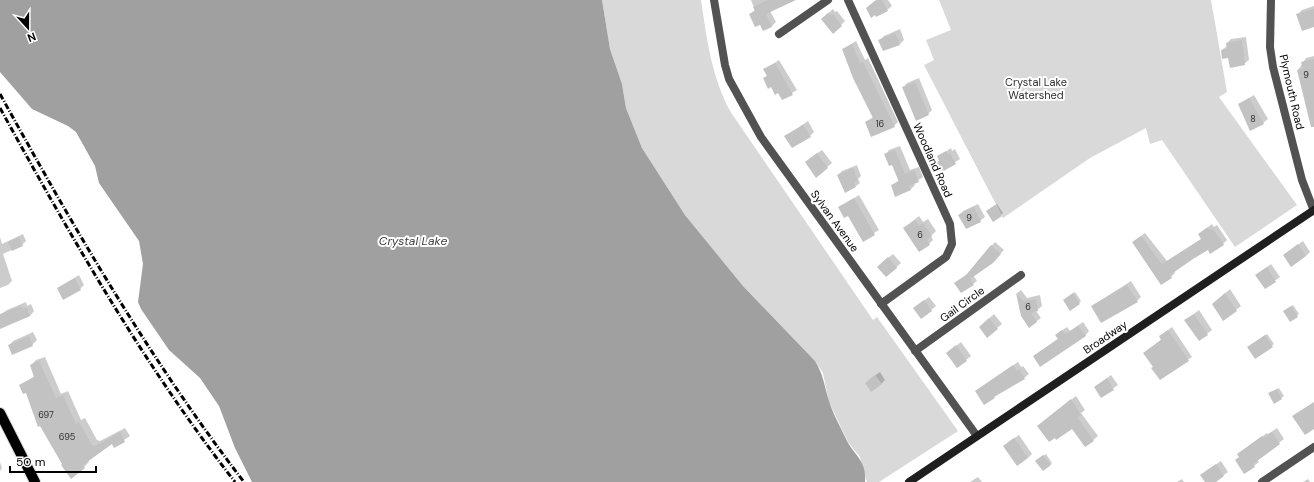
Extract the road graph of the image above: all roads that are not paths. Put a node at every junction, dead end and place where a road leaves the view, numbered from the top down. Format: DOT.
graph roads {
  1 [pos="714,0"];
  2 [pos="828,0"];
  3 [pos="848,0"];
  4 [pos="1271,0"];
  5 [pos="779,34"];
  6 [pos="1314,211"];
  7 [pos="1021,275"];
  8 [pos="881,304"];
  9 [pos="915,351"];
  10 [pos="0,413"];
  11 [pos="977,436"];
  12 [pos="1314,447"];
  13 [pos="35,482"];
  14 [pos="909,482"];
  15 [pos="1262,482"];
  1 -- 8 [label="street, Sylvan Avenue"];
  2 -- 5 [label="street"];
  3 -- 8 [label="street, Woodland Road"];
  4 -- 6 [label="street, Plymouth Road"];
  6 -- 11 [label="street, Broadway"];
  7 -- 9 [label="street, Gail Circle"];
  8 -- 9 [label="street, Sylvan Avenue"];
  9 -- 11 [label="street, Sylvan Avenue"];
  10 -- 13 [label="main road"];
  11 -- 14 [label="street, Broadway"];
  12 -- 15 [label="street"];
}
